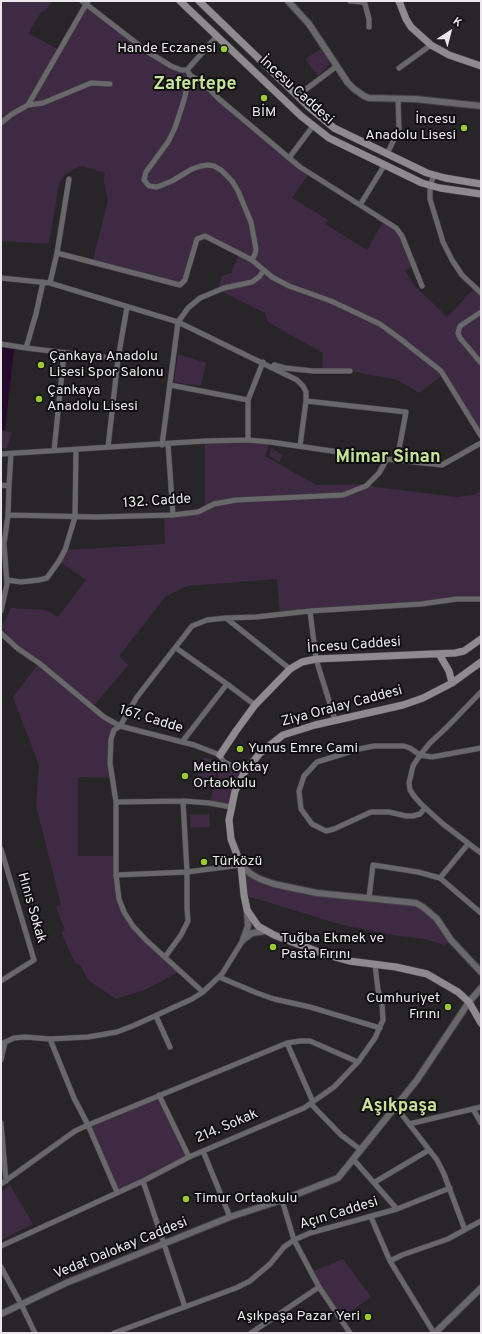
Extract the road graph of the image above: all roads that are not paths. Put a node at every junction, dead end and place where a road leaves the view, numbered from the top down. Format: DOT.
graph roads {
  1 [pos="199,1"];
  2 [pos="288,1"];
  3 [pos="350,1"];
  4 [pos="399,1"];
  5 [pos="85,2"];
  6 [pos="183,2"];
  7 [pos="369,27"];
  8 [pos="217,36"];
  9 [pos="431,46"];
  10 [pos="337,66"];
  11 [pos="481,66"];
  12 [pos="399,68"];
  13 [pos="187,70"];
  14 [pos="190,75"];
  15 [pos="110,84"];
  16 [pos="297,96"];
  17 [pos="398,99"];
  18 [pos="28,105"];
  19 [pos="481,106"];
  20 [pos="1,123"];
  21 [pos="313,126"];
  22 [pos="387,154"];
  23 [pos="289,158"];
  24 [pos="384,166"];
  25 [pos="434,175"];
  26 [pos="69,179"];
  27 [pos="481,184"];
  28 [pos="430,186"];
  29 [pos="481,194"];
  30 [pos="360,206"];
  31 [pos="57,253"];
  32 [pos="252,260"];
  33 [pos="264,270"];
  34 [pos="1,278"];
  35 [pos="43,282"];
  36 [pos="50,283"];
  37 [pos="422,286"];
  38 [pos="481,293"];
  39 [pos="127,307"];
  40 [pos="481,312"];
  41 [pos="178,322"];
  42 [pos="1,344"];
  43 [pos="26,348"];
  44 [pos="64,352"];
  45 [pos="118,359"];
  46 [pos="263,362"];
  47 [pos="481,363"];
  48 [pos="350,371"];
  49 [pos="170,384"];
  50 [pos="248,400"];
  51 [pos="306,401"];
  52 [pos="481,436"];
  53 [pos="248,440"];
  54 [pos="481,443"];
  55 [pos="165,445"];
  56 [pos="300,446"];
  57 [pos="108,447"];
  58 [pos="76,450"];
  59 [pos="54,451"];
  60 [pos="1,454"];
  61 [pos="11,454"];
  62 [pos="386,459"];
  63 [pos="397,460"];
  64 [pos="1,485"];
  65 [pos="9,486"];
  66 [pos="8,515"];
  67 [pos="173,515"];
  68 [pos="75,517"];
  69 [pos="2,544"];
  70 [pos="7,580"];
  71 [pos="481,599"];
  72 [pos="1,611"];
  73 [pos="310,611"];
  74 [pos="226,618"];
  75 [pos="1,633"];
  76 [pos="481,639"];
  77 [pos="176,648"];
  78 [pos="439,654"];
  79 [pos="316,659"];
  80 [pos="481,662"];
  81 [pos="290,669"];
  82 [pos="452,683"];
  83 [pos="227,684"];
  84 [pos="481,692"];
  85 [pos="255,705"];
  86 [pos="335,720"];
  87 [pos="120,726"];
  88 [pos="182,742"];
  89 [pos="481,748"];
  90 [pos="420,755"];
  91 [pos="220,756"];
  92 [pos="244,773"];
  93 [pos="183,801"];
  94 [pos="116,802"];
  95 [pos="231,807"];
  96 [pos="425,808"];
  97 [pos="468,844"];
  98 [pos="1,849"];
  99 [pos="481,853"];
  100 [pos="241,865"];
  101 [pos="186,872"];
  102 [pos="116,875"];
  103 [pos="440,878"];
  104 [pos="369,898"];
  105 [pos="247,910"];
  106 [pos="481,913"];
  107 [pos="266,931"];
  108 [pos="243,940"];
  109 [pos="165,957"];
  110 [pos="375,965"];
  111 [pos="481,972"];
  112 [pos="219,977"];
  113 [pos="1,981"];
  114 [pos="481,988"];
  115 [pos="203,992"];
  116 [pos="469,1002"];
  117 [pos="156,1016"];
  118 [pos="481,1023"];
  119 [pos="380,1028"];
  120 [pos="50,1039"];
  121 [pos="3,1042"];
  122 [pos="287,1043"];
  123 [pos="170,1047"];
  124 [pos="1,1060"];
  125 [pos="358,1062"];
  126 [pos="159,1095"];
  127 [pos="312,1103"];
  128 [pos="396,1107"];
  129 [pos="481,1107"];
  130 [pos="473,1109"];
  131 [pos="481,1123"];
  132 [pos="1,1124"];
  133 [pos="409,1124"];
  134 [pos="88,1125"];
  135 [pos="2,1134"];
  136 [pos="360,1150"];
  137 [pos="429,1150"];
  138 [pos="203,1151"];
  139 [pos="188,1157"];
  140 [pos="354,1159"];
  141 [pos="143,1181"];
  142 [pos="3,1182"];
  143 [pos="375,1182"];
  144 [pos="450,1188"];
  145 [pos="117,1192"];
  146 [pos="282,1200"];
  147 [pos="397,1209"];
  148 [pos="230,1217"];
  149 [pos="371,1217"];
  150 [pos="481,1221"];
  151 [pos="465,1230"];
  152 [pos="294,1240"];
  153 [pos="164,1244"];
  154 [pos="1,1246"];
  155 [pos="390,1261"];
  156 [pos="1,1267"];
  157 [pos="319,1287"];
  158 [pos="481,1288"];
  159 [pos="21,1304"];
  160 [pos="185,1307"];
  161 [pos="1,1314"];
  162 [pos="34,1333"];
  163 [pos="114,1333"];
  164 [pos="251,1333"];
  165 [pos="350,1333"];
  166 [pos="435,1333"];
  1 -- 16 [label="main road, İncesu Caddesi"];
  2 -- 10 [label="street"];
  3 -- 7 [label="street"];
  4 -- 9 [label="main road"];
  5 -- 13 [label="street"];
  5 -- 18 [label="street"];
  6 -- 8 [label="main road, İncesu Caddesi"];
  8 -- 13 [label="street"];
  8 -- 21 [label="main road, İncesu Caddesi"];
  9 -- 11 [label="main road"];
  9 -- 12 [label="street"];
  10 -- 16 [label="street"];
  10 -- 17 [label="street"];
  13 -- 14 [label="street"];
  14 -- 23 [label="street"];
  14 -- 32 [label="street"];
  15 -- 18 [label="street"];
  16 -- 22 [label="main road, İncesu Caddesi"];
  17 -- 19 [label="street"];
  17 -- 22 [label="street"];
  18 -- 20 [label="street"];
  21 -- 23 [label="street"];
  21 -- 24 [label="main road, İncesu Caddesi"];
  22 -- 25 [label="main road, İncesu Caddesi"];
  23 -- 30 [label="street"];
  24 -- 28 [label="main road, İncesu Caddesi"];
  24 -- 30 [label="street"];
  25 -- 27 [label="main road, İncesu Caddesi"];
  25 -- 28 [label="street"];
  26 -- 31 [label="street"];
  28 -- 29 [label="main road, İncesu Caddesi"];
  28 -- 38 [label="street"];
  30 -- 37 [label="street"];
  31 -- 32 [label="street"];
  31 -- 36 [label="street"];
  32 -- 33 [label="street"];
  33 -- 41 [label="street"];
  33 -- 52 [label="street"];
  34 -- 35 [label="street"];
  35 -- 36 [label="street"];
  35 -- 43 [label="street"];
  36 -- 39 [label="street"];
  39 -- 41 [label="street"];
  39 -- 45 [label="street"];
  40 -- 47 [label="street"];
  41 -- 46 [label="street"];
  41 -- 49 [label="street"];
  42 -- 43 [label="street"];
  43 -- 44 [label="street"];
  44 -- 45 [label="street"];
  44 -- 59 [label="street"];
  45 -- 57 [label="street"];
  46 -- 48 [label="street"];
  46 -- 50 [label="street"];
  46 -- 51 [label="street"];
  49 -- 50 [label="street"];
  49 -- 55 [label="street"];
  50 -- 53 [label="street"];
  51 -- 56 [label="street"];
  51 -- 63 [label="street"];
  53 -- 55 [label="street"];
  53 -- 56 [label="street"];
  54 -- 63 [label="street"];
  55 -- 57 [label="street"];
  55 -- 67 [label="street"];
  56 -- 62 [label="street"];
  57 -- 58 [label="street"];
  58 -- 59 [label="street"];
  58 -- 68 [label="street"];
  59 -- 61 [label="street"];
  60 -- 61 [label="street"];
  61 -- 65 [label="street"];
  62 -- 63 [label="street"];
  62 -- 67 [label="street, 132. Cadde"];
  64 -- 65 [label="street"];
  65 -- 66 [label="street"];
  66 -- 68 [label="street, 132. Cadde"];
  66 -- 69 [label="street"];
  67 -- 68 [label="street, 132. Cadde"];
  68 -- 70 [label="street"];
  69 -- 70 [label="street"];
  70 -- 72 [label="street"];
  71 -- 73 [label="street"];
  73 -- 74 [label="street"];
  73 -- 79 [label="street"];
  74 -- 77 [label="street"];
  74 -- 81 [label="street"];
  75 -- 87 [label="street, 167. Cadde"];
  76 -- 78 [label="main road, İncesu Caddesi"];
  77 -- 83 [label="street"];
  77 -- 87 [label="street"];
  78 -- 79 [label="main road, İncesu Caddesi"];
  78 -- 82 [label="main road"];
  79 -- 81 [label="main road, İncesu Caddesi"];
  79 -- 86 [label="street"];
  80 -- 82 [label="main road, Ziya Oralay Caddesi"];
  81 -- 85 [label="main road, İncesu Caddesi"];
  82 -- 86 [label="main road, Ziya Oralay Caddesi"];
  83 -- 85 [label="street"];
  83 -- 88 [label="street"];
  84 -- 90 [label="street"];
  85 -- 91 [label="main road, İncesu Caddesi"];
  86 -- 92 [label="main road, Ziya Oralay Caddesi"];
  87 -- 88 [label="street, 167. Cadde"];
  87 -- 94 [label="street"];
  88 -- 91 [label="street, 167. Cadde"];
  89 -- 90 [label="street"];
  90 -- 96 [label="street"];
  90 -- 96 [label="street"];
  91 -- 92 [label="street, 167. Cadde"];
  92 -- 95 [label="main road, Ziya Oralay Caddesi"];
  93 -- 94 [label="street"];
  93 -- 95 [label="street"];
  93 -- 101 [label="street"];
  94 -- 102 [label="street"];
  95 -- 100 [label="main road, Ziya Oralay Caddesi"];
  96 -- 97 [label="street"];
  97 -- 99 [label="street"];
  97 -- 103 [label="street"];
  98 -- 113 [label="street, Hınıs Sokak"];
  100 -- 101 [label="street"];
  100 -- 104 [label="street"];
  100 -- 105 [label="main road, Ziya Oralay Caddesi"];
  101 -- 102 [label="street"];
  101 -- 109 [label="street"];
  102 -- 109 [label="street"];
  103 -- 104 [label="street"];
  103 -- 106 [label="street"];
  104 -- 111 [label="street"];
  105 -- 107 [label="main road, Ziya Oralay Caddesi"];
  105 -- 108 [label="street"];
  107 -- 108 [label="street"];
  107 -- 110 [label="main road, Ziya Oralay Caddesi"];
  108 -- 112 [label="street"];
  109 -- 115 [label="street"];
  110 -- 116 [label="main road, Ziya Oralay Caddesi"];
  110 -- 119 [label="street, 214. Sokak"];
  112 -- 115 [label="street"];
  112 -- 119 [label="street"];
  114 -- 116 [label="street, Vedat Dalokay Caddesi"];
  115 -- 117 [label="street"];
  116 -- 118 [label="main road, Ziya Oralay Caddesi"];
  116 -- 128 [label="street, Vedat Dalokay Caddesi"];
  117 -- 120 [label="street"];
  117 -- 123 [label="street"];
  119 -- 125 [label="street, 214. Sokak"];
  120 -- 121 [label="street"];
  120 -- 134 [label="street"];
  121 -- 124 [label="street"];
  122 -- 125 [label="street"];
  122 -- 126 [label="street"];
  122 -- 127 [label="street"];
  125 -- 127 [label="street, 214. Sokak"];
  126 -- 134 [label="street"];
  126 -- 139 [label="street"];
  127 -- 136 [label="street"];
  127 -- 138 [label="street, 214. Sokak"];
  128 -- 133 [label="street"];
  128 -- 136 [label="street, Vedat Dalokay Caddesi"];
  129 -- 130 [label="street"];
  130 -- 131 [label="street"];
  130 -- 133 [label="street"];
  132 -- 135 [label="street"];
  133 -- 137 [label="street"];
  134 -- 142 [label="street"];
  134 -- 145 [label="street"];
  135 -- 142 [label="street"];
  136 -- 140 [label="street, Vedat Dalokay Caddesi"];
  137 -- 143 [label="street"];
  137 -- 144 [label="street"];
  138 -- 139 [label="street, 214. Sokak"];
  138 -- 148 [label="street"];
  139 -- 141 [label="street, 214. Sokak"];
  140 -- 143 [label="street"];
  140 -- 146 [label="street, Vedat Dalokay Caddesi"];
  141 -- 145 [label="street, 214. Sokak"];
  141 -- 153 [label="street"];
  143 -- 147 [label="street"];
  144 -- 147 [label="street, Açın Caddesi"];
  144 -- 151 [label="street"];
  145 -- 154 [label="street, 214. Sokak"];
  146 -- 148 [label="street, Vedat Dalokay Caddesi"];
  146 -- 152 [label="street"];
  147 -- 149 [label="street, Açın Caddesi"];
  148 -- 153 [label="street, Vedat Dalokay Caddesi"];
  149 -- 152 [label="street, Açın Caddesi"];
  149 -- 155 [label="street"];
  150 -- 151 [label="street"];
  151 -- 155 [label="street"];
  152 -- 157 [label="street"];
  152 -- 160 [label="street, Açın Caddesi"];
  153 -- 159 [label="street, Vedat Dalokay Caddesi"];
  153 -- 160 [label="street"];
  155 -- 166 [label="street"];
  156 -- 159 [label="street"];
  157 -- 164 [label="street"];
  157 -- 165 [label="street"];
  158 -- 166 [label="street"];
  159 -- 161 [label="street, Vedat Dalokay Caddesi"];
  159 -- 162 [label="street"];
  160 -- 163 [label="street, Açın Caddesi"];
}
